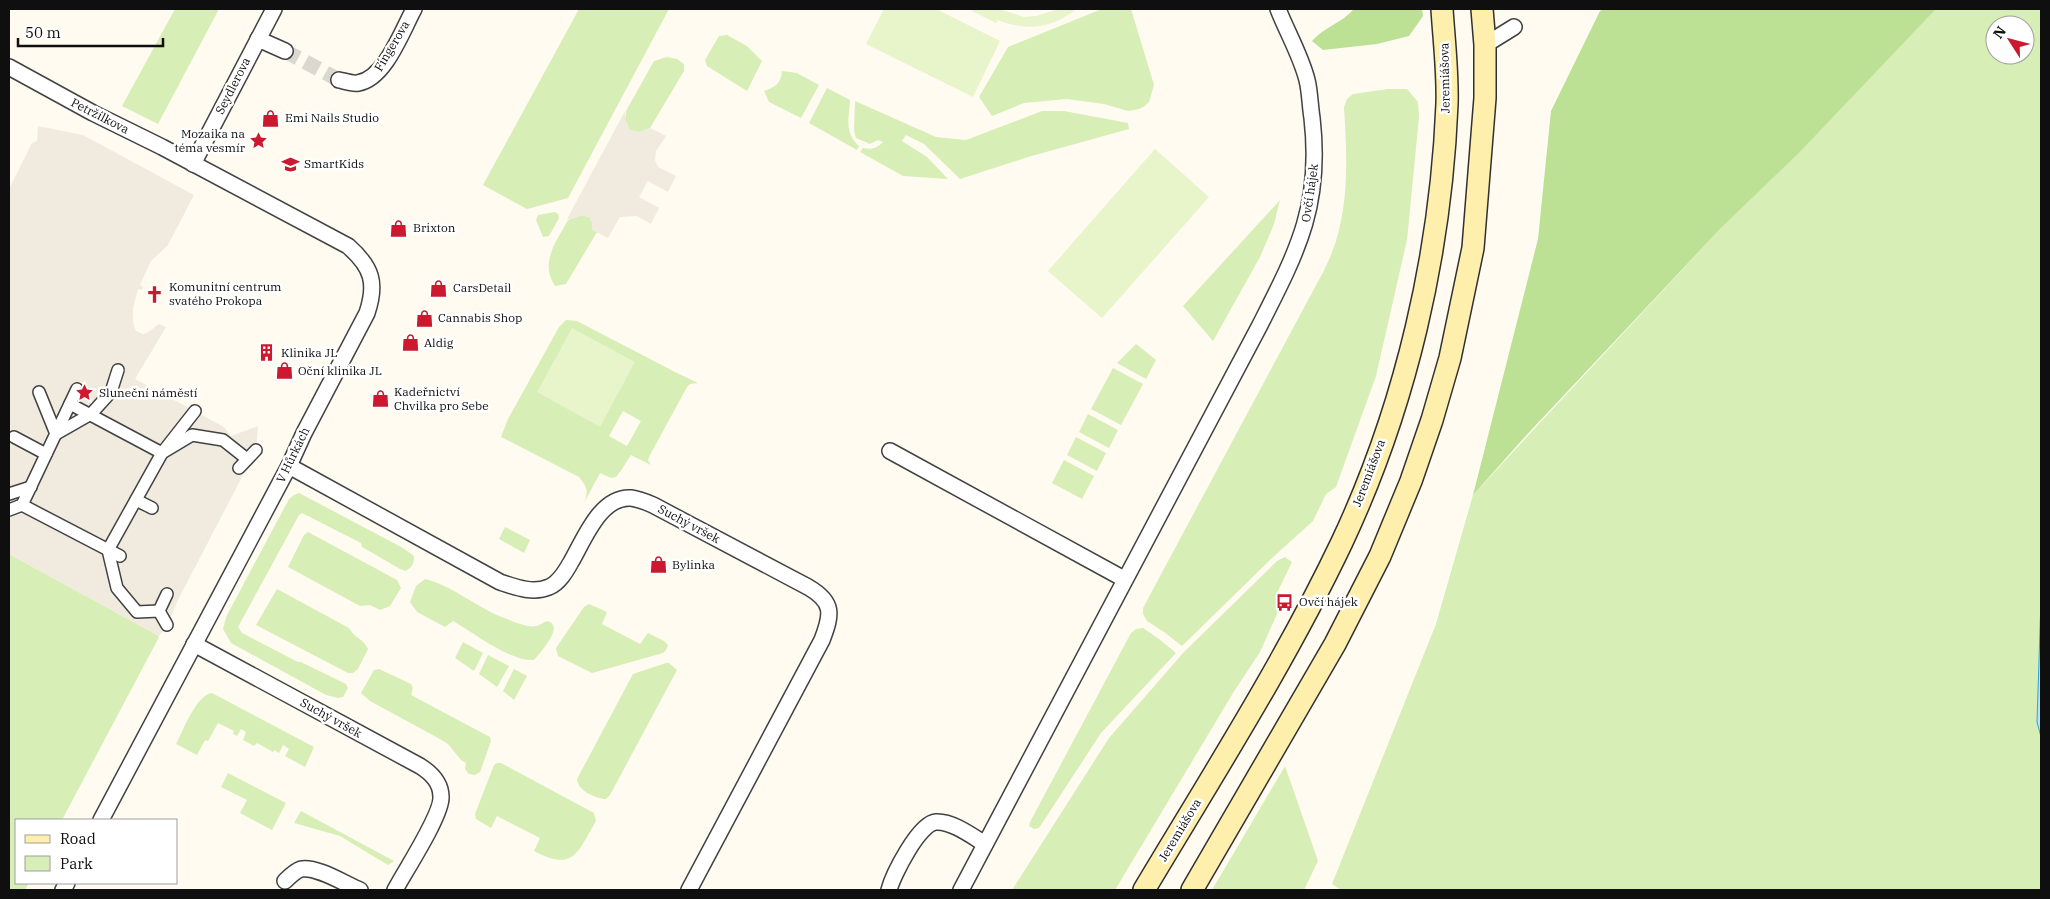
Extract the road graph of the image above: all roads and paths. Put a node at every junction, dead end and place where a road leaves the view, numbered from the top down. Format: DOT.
graph roads {
  1 [pos="274,9"];
  2 [pos="414,9"];
  3 [pos="1278,9"];
  4 [pos="1442,9"];
  5 [pos="1482,9"];
  6 [pos="1514,27"];
  7 [pos="258,39"];
  8 [pos="1485,45"];
  9 [pos="285,51"];
  10 [pos="9,67"];
  11 [pos="339,80"];
  12 [pos="193,164"];
  13 [pos="118,370"];
  14 [pos="78,389"];
  15 [pos="40,392"];
  16 [pos="70,404"];
  17 [pos="195,411"];
  18 [pos="91,414"];
  19 [pos="56,434"];
  20 [pos="14,437"];
  21 [pos="256,450"];
  22 [pos="890,451"];
  23 [pos="162,453"];
  24 [pos="46,454"];
  25 [pos="289,466"];
  26 [pos="30,486"];
  27 [pos="9,494"];
  28 [pos="136,500"];
  29 [pos="22,505"];
  30 [pos="152,508"];
  31 [pos="9,510"];
  32 [pos="108,550"];
  33 [pos="120,556"];
  34 [pos="1124,579"];
  35 [pos="167,594"];
  36 [pos="159,611"];
  37 [pos="167,625"];
  38 [pos="194,644"];
  39 [pos="103,819"];
  40 [pos="985,844"];
  41 [pos="286,880"];
  42 [pos="360,890"];
  43 [pos="395,890"];
  44 [pos="688,890"];
  45 [pos="888,890"];
  46 [pos="961,890"];
  47 [pos="1144,890"];
  48 [pos="1192,890"];
  1 -- 7 [label="street, Seydlerova"];
  2 -- 11 [label="street, Fingerova"];
  3 -- 34 [label="street, Ovčí hájek"];
  4 -- 47 [label="main road, Jeremiášova"];
  5 -- 8 [label="main road"];
  6 -- 8 [label="street"];
  7 -- 9 [label="street"];
  7 -- 12 [label="street, Seydlerova"];
  8 -- 48 [label="main road"];
  10 -- 12 [label="street, Petržílkova"];
  12 -- 25 [label="street, V Hůrkách"];
  13 -- 18 [label="street"];
  14 -- 16 [label="street"];
  15 -- 19 [label="street"];
  16 -- 18 [label="street"];
  16 -- 19 [label="street"];
  17 -- 23 [label="street"];
  18 -- 19 [label="street"];
  18 -- 23 [label="street"];
  19 -- 24 [label="street"];
  20 -- 24 [label="street"];
  21 -- 23 [label="street"];
  22 -- 34 [label="street"];
  23 -- 28 [label="street"];
  24 -- 26 [label="street"];
  25 -- 38 [label="street, V Hůrkách"];
  25 -- 44 [label="street, Suchý vršek"];
  26 -- 27 [label="street"];
  26 -- 29 [label="street"];
  28 -- 30 [label="street"];
  28 -- 32 [label="street"];
  29 -- 31 [label="street"];
  29 -- 32 [label="street"];
  32 -- 33 [label="street"];
  32 -- 36 [label="street"];
  34 -- 40 [label="street, Ovčí hájek"];
  35 -- 36 [label="street"];
  36 -- 37 [label="street"];
  38 -- 39 [label="street, V Hůrkách"];
  38 -- 43 [label="street, Suchý vršek"];
  40 -- 45 [label="street"];
  40 -- 46 [label="street, Ovčí hájek"];
  41 -- 42 [label="street"];
}
